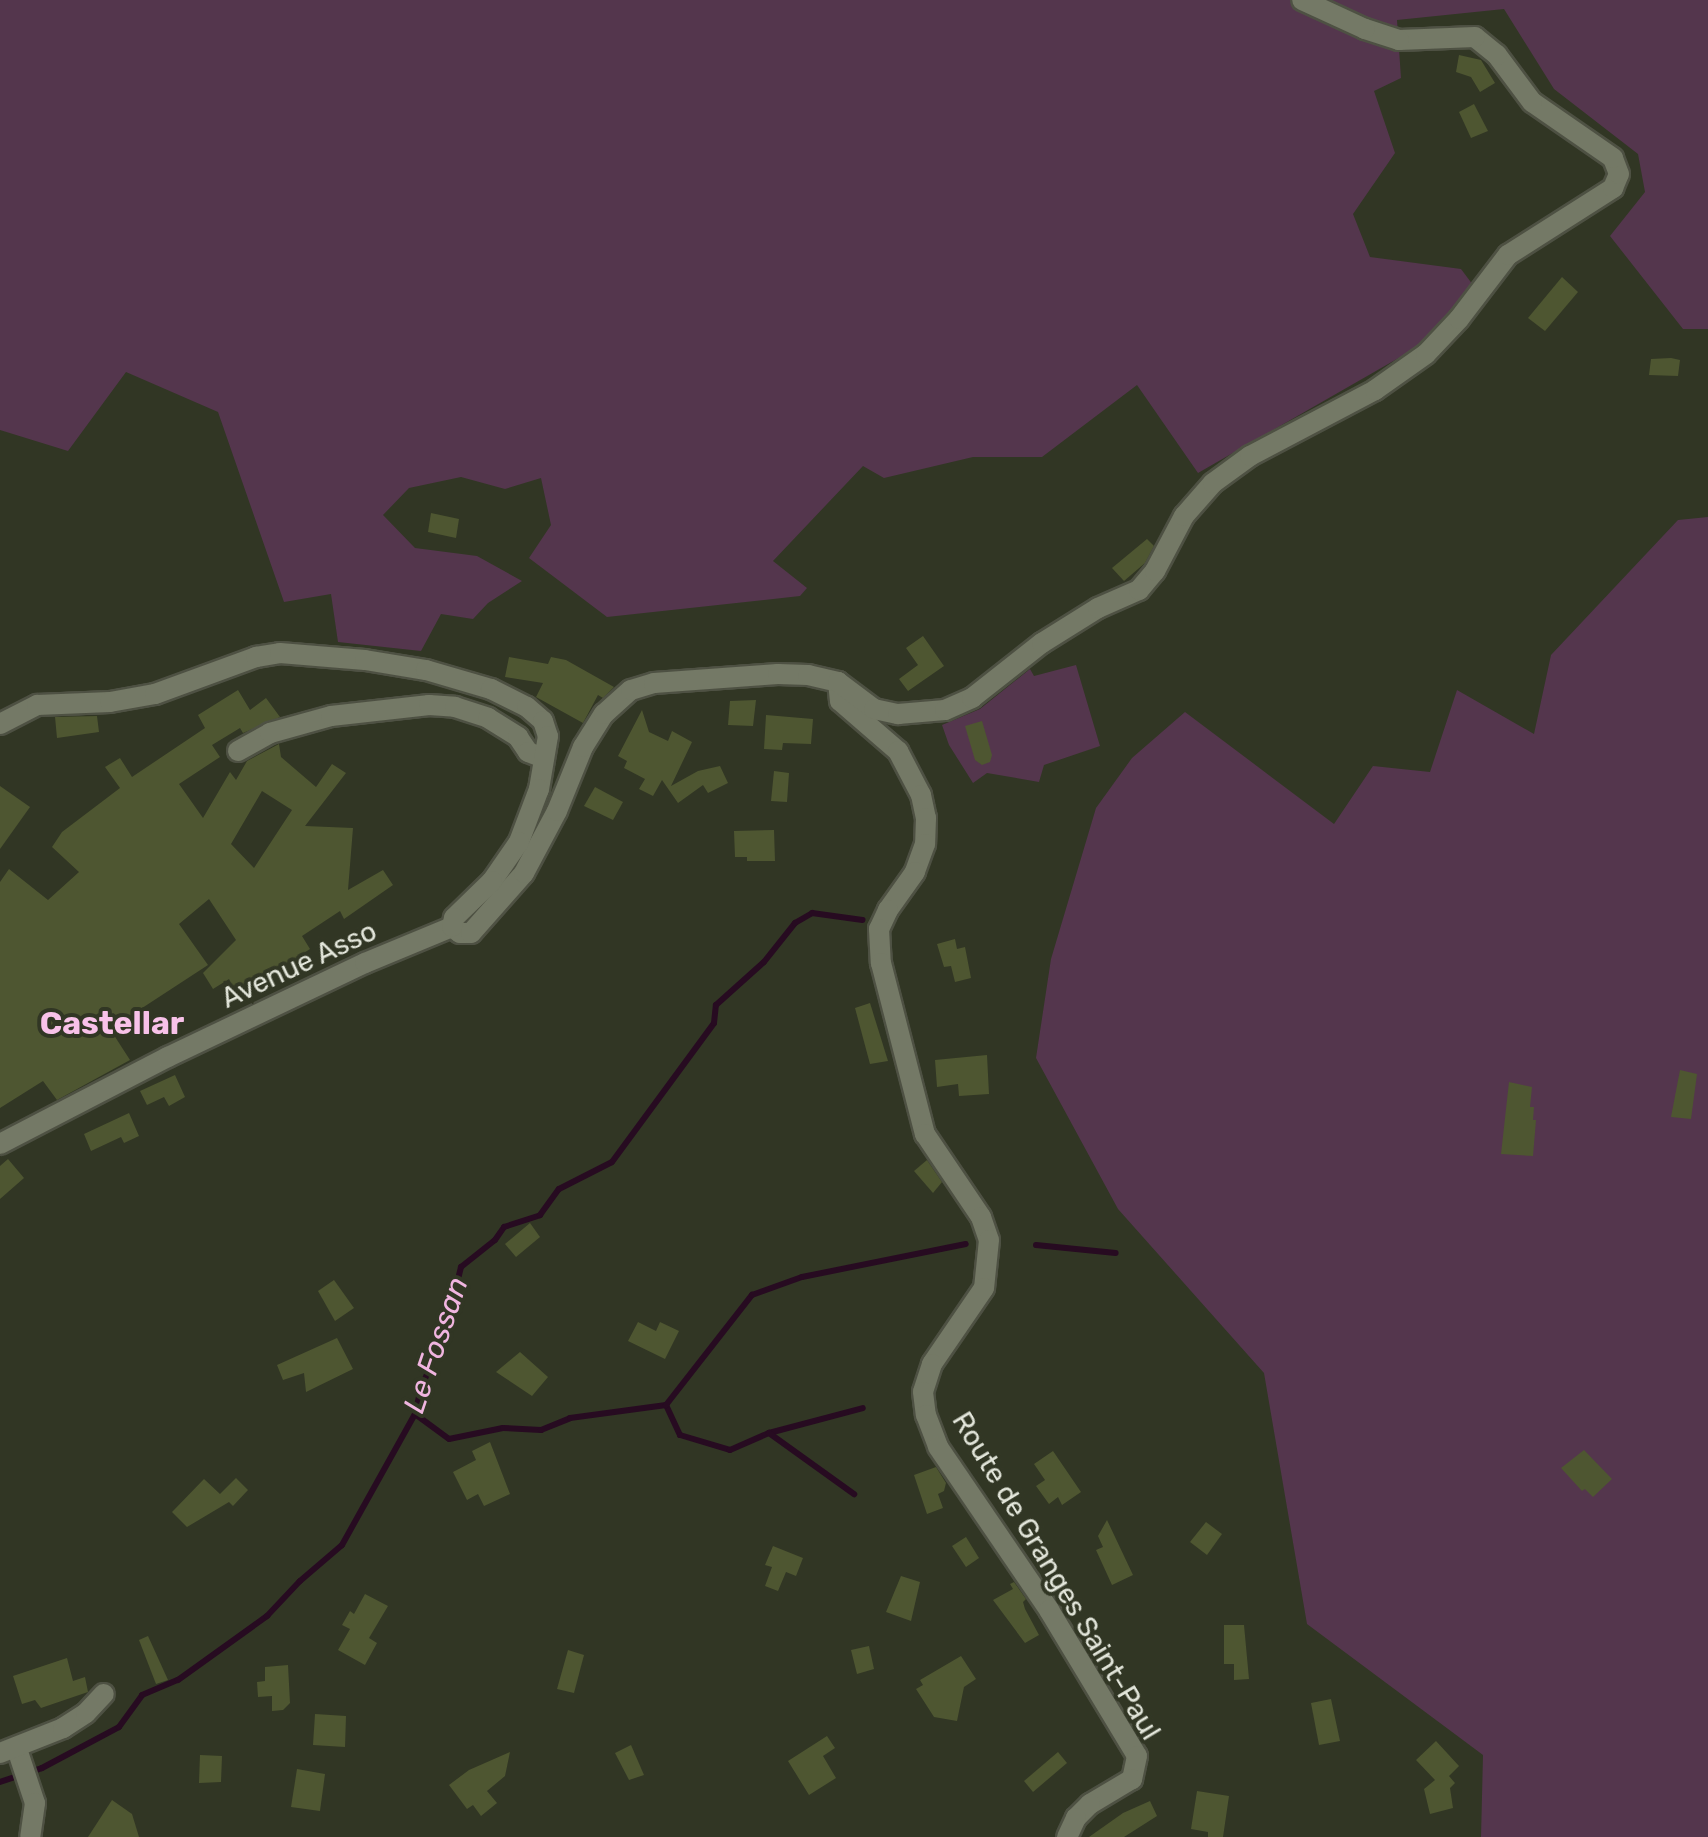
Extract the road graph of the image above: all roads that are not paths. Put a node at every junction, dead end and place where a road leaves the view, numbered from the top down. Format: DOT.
graph roads {
  1 [pos="1302,0"];
  2 [pos="838,682"];
  3 [pos="0,724"];
  4 [pos="238,751"];
  5 [pos="544,758"];
  6 [pos="452,927"];
  7 [pos="0,1144"];
  8 [pos="104,1694"];
  9 [pos="9,1751"];
  10 [pos="30,1837"];
  11 [pos="1067,1837"];
  1 -- 2 [label="street"];
  2 -- 6 [label="street, Avenue Asso"];
  2 -- 11 [label="street, Route de Granges Saint-Paul"];
  3 -- 5 [label="street"];
  4 -- 5 [label="street"];
  5 -- 6 [label="street"];
  6 -- 7 [label="street, Avenue Asso"];
  8 -- 9 [label="street"];
  9 -- 10 [label="street"];
}
